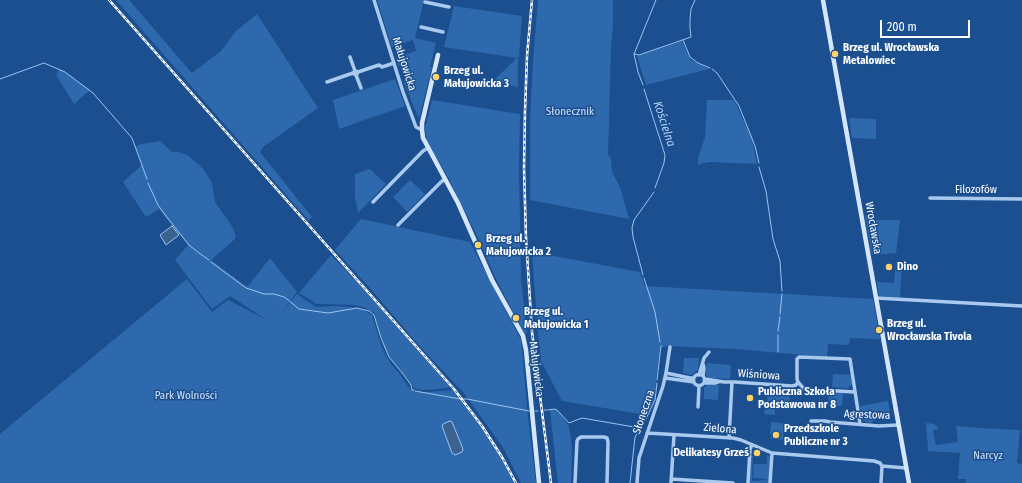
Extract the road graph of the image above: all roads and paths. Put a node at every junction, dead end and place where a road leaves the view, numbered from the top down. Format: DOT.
graph roads {
  1 [pos="374,0"];
  2 [pos="823,0"];
  3 [pos="425,2"];
  4 [pos="449,7"];
  5 [pos="421,27"];
  6 [pos="443,32"];
  7 [pos="438,55"];
  8 [pos="350,57"];
  9 [pos="394,63"];
  10 [pos="355,73"];
  11 [pos="327,82"];
  12 [pos="361,88"];
  13 [pos="422,130"];
  14 [pos="428,148"];
  15 [pos="445,179"];
  16 [pos="930,198"];
  17 [pos="1022,199"];
  18 [pos="374,202"];
  19 [pos="398,225"];
  20 [pos="876,298"];
  21 [pos="1022,306"];
  22 [pos="670,347"];
  23 [pos="709,352"];
  24 [pos="666,373"];
  25 [pos="665,378"];
  26 [pos="703,378"];
  27 [pos="694,380"];
  28 [pos="732,382"];
  29 [pos="798,382"];
  30 [pos="699,386"];
  31 [pos="855,392"];
  32 [pos="698,407"];
  33 [pos="811,421"];
  34 [pos="860,424"];
  35 [pos="898,425"];
  36 [pos="646,433"];
  37 [pos="674,435"];
  38 [pos="729,438"];
  39 [pos="752,445"];
  40 [pos="772,453"];
  41 [pos="882,466"];
  42 [pos="906,468"];
  43 [pos="671,481"];
  44 [pos="539,483"];
  45 [pos="575,483"];
  46 [pos="607,483"];
  47 [pos="637,483"];
  48 [pos="734,483"];
  49 [pos="748,483"];
  50 [pos="770,483"];
  51 [pos="881,483"];
  52 [pos="909,483"];
  1 -- 9 [label="street, Małujowicka"];
  2 -- 20 [label="street, Wrocławska"];
  3 -- 4 [label="street"];
  5 -- 6 [label="street"];
  7 -- 13 [label="street, Małujowicka"];
  8 -- 10 [label="street"];
  9 -- 10 [label="street"];
  9 -- 13 [label="street, Małujowicka"];
  10 -- 11 [label="street"];
  10 -- 12 [label="street"];
  13 -- 14 [label="street, Małujowicka"];
  14 -- 15 [label="street, Małujowicka"];
  14 -- 18 [label="street"];
  15 -- 19 [label="street"];
  15 -- 44 [label="street, Małujowicka"];
  16 -- 17 [label="street, Filozofów"];
  20 -- 21 [label="street"];
  20 -- 35 [label="street, Wrocławska"];
  22 -- 24 [label="street, Słoneczna"];
  23 -- 26 [label="street"];
  24 -- 25 [label="street, Słoneczna"];
  24 -- 27 [label="street"];
  25 -- 27 [label="street"];
  25 -- 36 [label="street, Słoneczna"];
  26 -- 27 [label="street"];
  26 -- 28 [label="street, Wiśniowa"];
  26 -- 30 [label="street"];
  27 -- 30 [label="street"];
  28 -- 29 [label="street, Wiśniowa"];
  28 -- 38 [label="street"];
  29 -- 31 [label="street"];
  29 -- 31 [label="street"];
  30 -- 32 [label="street"];
  31 -- 34 [label="street"];
  33 -- 34 [label="street, Agrestowa"];
  34 -- 35 [label="street, Agrestowa"];
  35 -- 42 [label="street, Wrocławska"];
  36 -- 37 [label="street, Zielona"];
  36 -- 47 [label="street, Słoneczna"];
  37 -- 38 [label="street, Zielona"];
  37 -- 43 [label="street"];
  38 -- 39 [label="street, Zielona"];
  39 -- 40 [label="street, Zielona"];
  39 -- 49 [label="street"];
  40 -- 41 [label="street, Zielona"];
  40 -- 50 [label="street"];
  41 -- 42 [label="street, Zielona"];
  41 -- 51 [label="street"];
  42 -- 52 [label="street, Wrocławska"];
  43 -- 48 [label="street"];
  45 -- 46 [label="street"];
}
